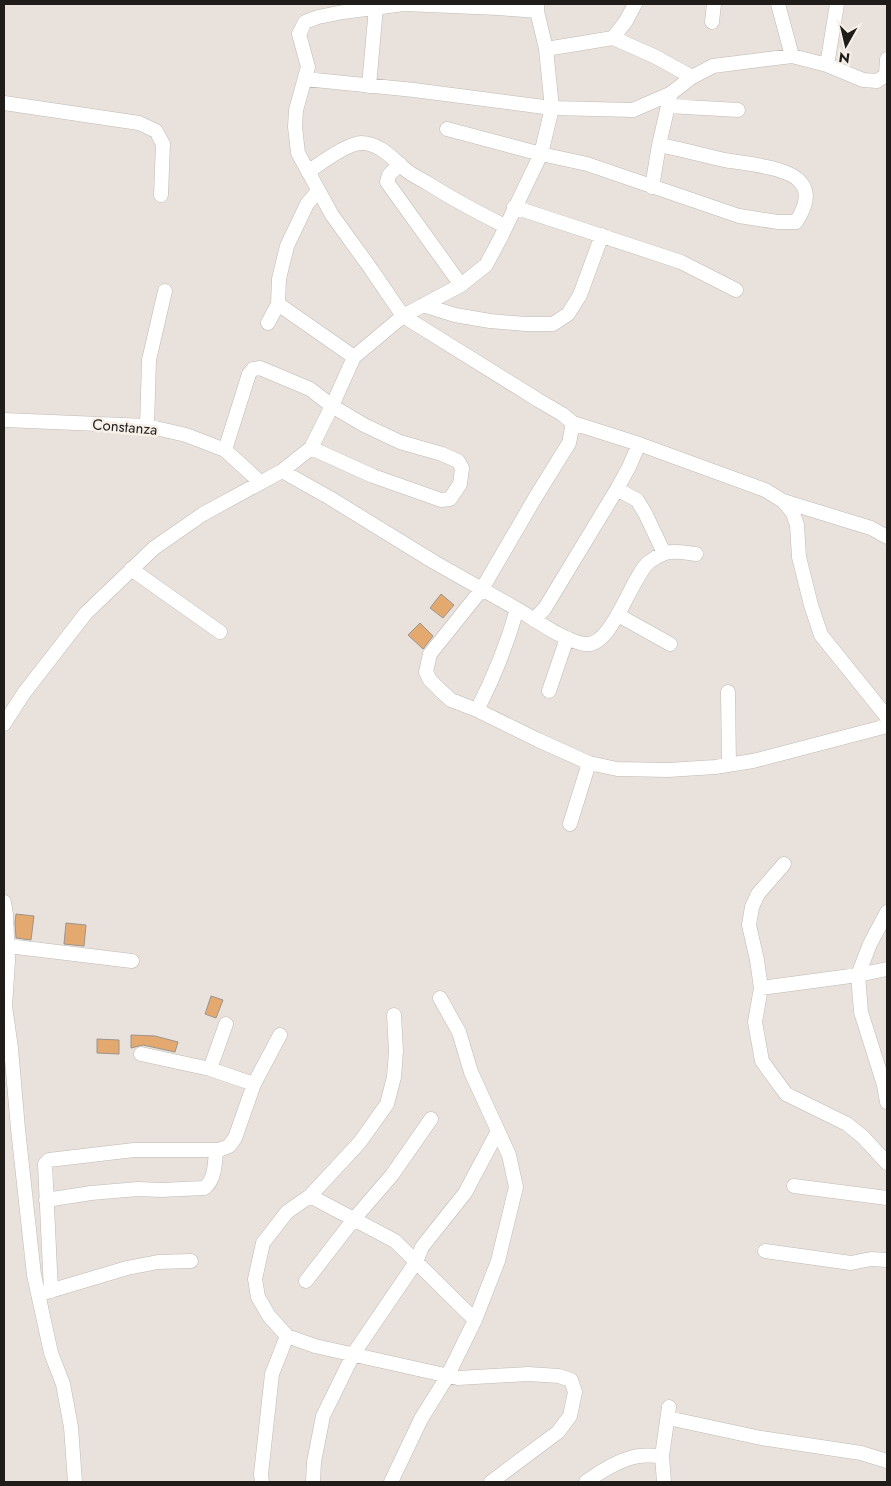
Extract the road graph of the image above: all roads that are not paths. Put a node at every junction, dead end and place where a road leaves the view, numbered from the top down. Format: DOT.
graph roads {
  1 [pos="635,4"];
  2 [pos="714,4"];
  3 [pos="778,4"];
  4 [pos="836,4"];
  5 [pos="376,7"];
  6 [pos="537,8"];
  7 [pos="712,22"];
  8 [pos="613,38"];
  9 [pos="546,49"];
  10 [pos="792,56"];
  11 [pos="887,59"];
  12 [pos="827,65"];
  13 [pos="692,77"];
  14 [pos="305,79"];
  15 [pos="369,86"];
  16 [pos="669,100"];
  17 [pos="4,103"];
  18 [pos="552,108"];
  19 [pos="738,110"];
  20 [pos="447,129"];
  21 [pos="659,145"];
  22 [pos="541,154"];
  23 [pos="400,164"];
  24 [pos="308,172"];
  25 [pos="652,186"];
  26 [pos="318,191"];
  27 [pos="161,195"];
  28 [pos="514,207"];
  29 [pos="505,226"];
  30 [pos="602,235"];
  31 [pos="461,285"];
  32 [pos="736,290"];
  33 [pos="165,291"];
  34 [pos="278,304"];
  35 [pos="423,305"];
  36 [pos="403,316"];
  37 [pos="268,323"];
  38 [pos="354,357"];
  39 [pos="332,406"];
  40 [pos="4,420"];
  41 [pos="573,423"];
  42 [pos="147,426"];
  43 [pos="639,444"];
  44 [pos="310,448"];
  45 [pos="225,450"];
  46 [pos="282,471"];
  47 [pos="260,482"];
  48 [pos="618,488"];
  49 [pos="783,501"];
  50 [pos="887,536"];
  51 [pos="664,553"];
  52 [pos="696,554"];
  53 [pos="131,569"];
  54 [pos="482,589"];
  55 [pos="516,610"];
  56 [pos="618,615"];
  57 [pos="534,620"];
  58 [pos="220,632"];
  59 [pos="567,638"];
  60 [pos="670,644"];
  61 [pos="549,691"];
  62 [pos="728,692"];
  63 [pos="477,710"];
  64 [pos="887,717"];
  65 [pos="4,724"];
  66 [pos="887,726"];
  67 [pos="590,763"];
  68 [pos="729,765"];
  69 [pos="570,824"];
  70 [pos="784,864"];
  71 [pos="4,902"];
  72 [pos="887,912"];
  73 [pos="8,946"];
  74 [pos="132,961"];
  75 [pos="887,969"];
  76 [pos="858,976"];
  77 [pos="761,988"];
  78 [pos="440,998"];
  79 [pos="394,1016"];
  80 [pos="6,1020"];
  81 [pos="226,1024"];
  82 [pos="280,1034"];
  83 [pos="141,1054"];
  84 [pos="210,1069"];
  85 [pos="254,1084"];
  86 [pos="887,1102"];
  87 [pos="430,1120"];
  88 [pos="498,1131"];
  89 [pos="216,1150"];
  90 [pos="887,1163"];
  91 [pos="794,1186"];
  92 [pos="310,1196"];
  93 [pos="887,1198"];
  94 [pos="46,1200"];
  95 [pos="354,1219"];
  96 [pos="764,1251"];
  97 [pos="887,1260"];
  98 [pos="191,1261"];
  99 [pos="416,1262"];
  100 [pos="306,1281"];
  101 [pos="44,1293"];
  102 [pos="476,1320"];
  103 [pos="287,1336"];
  104 [pos="354,1354"];
  105 [pos="447,1377"];
  106 [pos="662,1456"];
  107 [pos="887,1461"];
  108 [pos="75,1482"];
  109 [pos="262,1482"];
  110 [pos="313,1482"];
  111 [pos="391,1482"];
  112 [pos="490,1482"];
  113 [pos="586,1482"];
  114 [pos="664,1482"];
  1 -- 8 [label="street"];
  2 -- 7 [label="street"];
  3 -- 10 [label="street"];
  4 -- 12 [label="street"];
  5 -- 6 [label="street"];
  5 -- 14 [label="street"];
  5 -- 15 [label="street"];
  6 -- 9 [label="street"];
  8 -- 9 [label="street"];
  8 -- 13 [label="street"];
  9 -- 18 [label="street"];
  10 -- 12 [label="street"];
  10 -- 13 [label="street"];
  11 -- 12 [label="street"];
  13 -- 16 [label="street"];
  14 -- 15 [label="street"];
  14 -- 24 [label="street"];
  15 -- 18 [label="street"];
  16 -- 18 [label="street"];
  16 -- 19 [label="street"];
  16 -- 21 [label="street"];
  17 -- 27 [label="street"];
  18 -- 22 [label="street"];
  20 -- 22 [label="street"];
  21 -- 25 [label="street"];
  21 -- 25 [label="street"];
  22 -- 25 [label="street"];
  22 -- 28 [label="street"];
  23 -- 24 [label="street"];
  23 -- 29 [label="street"];
  23 -- 31 [label="street"];
  24 -- 26 [label="street"];
  26 -- 34 [label="street"];
  26 -- 36 [label="street"];
  28 -- 29 [label="street"];
  28 -- 30 [label="street"];
  29 -- 31 [label="street"];
  30 -- 32 [label="street"];
  30 -- 35 [label="street"];
  31 -- 35 [label="street"];
  33 -- 42 [label="street"];
  34 -- 37 [label="street"];
  34 -- 38 [label="street"];
  35 -- 36 [label="street"];
  36 -- 38 [label="street"];
  36 -- 41 [label="street"];
  38 -- 39 [label="street"];
  39 -- 44 [label="street"];
  39 -- 44 [label="street"];
  39 -- 45 [label="street"];
  40 -- 42 [label="street, Constanza"];
  41 -- 43 [label="street"];
  41 -- 54 [label="street"];
  42 -- 45 [label="street, Constanza"];
  43 -- 48 [label="street"];
  43 -- 49 [label="street"];
  44 -- 46 [label="street"];
  45 -- 47 [label="street, Constanza"];
  46 -- 47 [label="street"];
  46 -- 54 [label="street"];
  47 -- 53 [label="street"];
  48 -- 51 [label="street"];
  48 -- 57 [label="street"];
  49 -- 50 [label="street"];
  49 -- 64 [label="street"];
  51 -- 52 [label="street"];
  51 -- 56 [label="street"];
  53 -- 58 [label="street"];
  53 -- 65 [label="street"];
  54 -- 55 [label="street"];
  54 -- 63 [label="street"];
  55 -- 57 [label="street"];
  55 -- 63 [label="street"];
  56 -- 59 [label="street"];
  56 -- 60 [label="street"];
  57 -- 59 [label="street"];
  59 -- 61 [label="street"];
  62 -- 68 [label="street"];
  63 -- 67 [label="street"];
  66 -- 68 [label="street"];
  67 -- 68 [label="street"];
  67 -- 69 [label="street"];
  70 -- 77 [label="street"];
  71 -- 73 [label="street"];
  72 -- 76 [label="street"];
  73 -- 74 [label="street"];
  73 -- 80 [label="street"];
  75 -- 76 [label="street"];
  76 -- 77 [label="street"];
  76 -- 86 [label="street"];
  77 -- 90 [label="street"];
  78 -- 88 [label="street"];
  79 -- 92 [label="street"];
  80 -- 101 [label="street"];
  81 -- 84 [label="street"];
  82 -- 85 [label="street"];
  83 -- 84 [label="street"];
  84 -- 85 [label="street"];
  85 -- 89 [label="street"];
  87 -- 95 [label="street"];
  88 -- 99 [label="street"];
  88 -- 102 [label="street"];
  89 -- 94 [label="street"];
  89 -- 94 [label="street"];
  91 -- 93 [label="street"];
  92 -- 95 [label="street"];
  92 -- 103 [label="street"];
  94 -- 101 [label="street"];
  95 -- 99 [label="street"];
  95 -- 100 [label="street"];
  96 -- 97 [label="street"];
  98 -- 101 [label="street"];
  99 -- 102 [label="street"];
  99 -- 104 [label="street"];
  101 -- 108 [label="street"];
  102 -- 105 [label="street"];
  103 -- 104 [label="street"];
  103 -- 109 [label="street"];
  104 -- 105 [label="street"];
  104 -- 110 [label="street"];
  105 -- 111 [label="street"];
  105 -- 112 [label="street"];
  106 -- 107 [label="street"];
  106 -- 113 [label="street"];
  106 -- 114 [label="street"];
}
